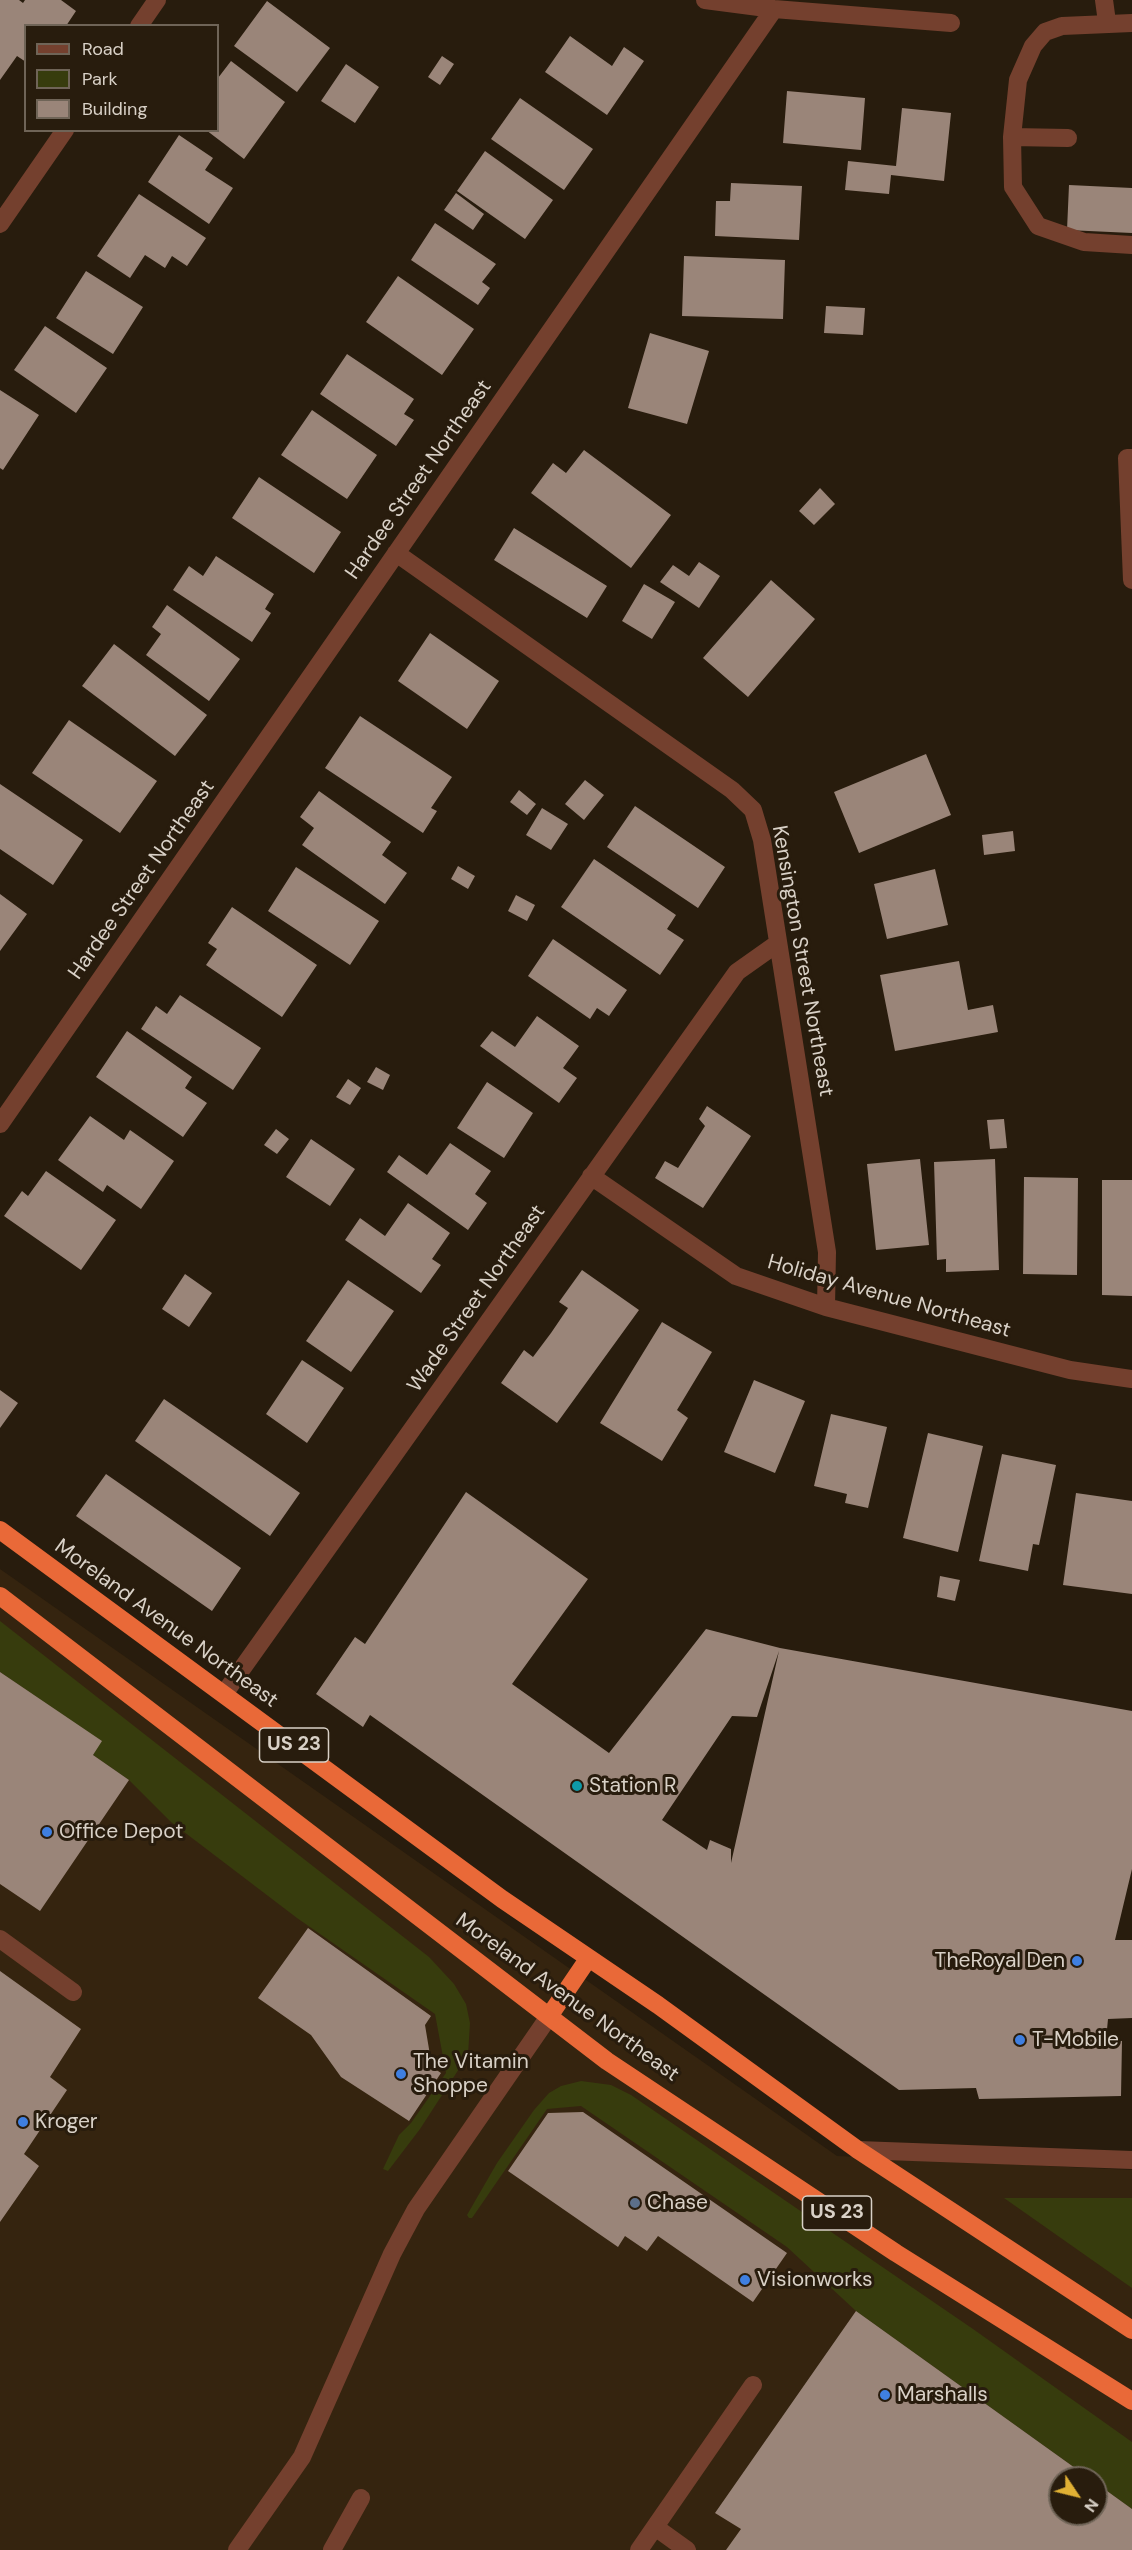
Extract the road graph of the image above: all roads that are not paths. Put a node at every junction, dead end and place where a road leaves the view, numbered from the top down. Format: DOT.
graph roads {
  1 [pos="157,0"];
  2 [pos="705,0"];
  3 [pos="1104,0"];
  4 [pos="774,9"];
  5 [pos="1107,22"];
  6 [pos="951,23"];
  7 [pos="1132,23"];
  8 [pos="140,24"];
  9 [pos="64,132"];
  10 [pos="1012,137"];
  11 [pos="1068,138"];
  12 [pos="0,224"];
  13 [pos="1132,244"];
  14 [pos="1132,458"];
  15 [pos="396,553"];
  16 [pos="1132,580"];
  17 [pos="778,943"];
  18 [pos="0,1124"];
  19 [pos="591,1176"];
  20 [pos="826,1307"];
  21 [pos="1132,1379"];
  22 [pos="0,1530"];
  23 [pos="0,1596"];
  24 [pos="224,1694"];
  25 [pos="0,1939"];
  26 [pos="588,1959"];
  27 [pos="73,1992"];
  28 [pos="550,2015"];
  29 [pos="858,2150"];
  30 [pos="1132,2160"];
  31 [pos="1132,2330"];
  32 [pos="753,2385"];
  33 [pos="1132,2401"];
  34 [pos="362,2498"];
  35 [pos="655,2527"];
  36 [pos="237,2550"];
  37 [pos="332,2550"];
  38 [pos="639,2550"];
  39 [pos="687,2550"];
  1 -- 8 [label="street"];
  2 -- 4 [label="street"];
  3 -- 5 [label="street"];
  4 -- 6 [label="street"];
  4 -- 15 [label="street, Hardee Street Northeast"];
  5 -- 7 [label="street"];
  5 -- 10 [label="street"];
  9 -- 12 [label="street"];
  10 -- 11 [label="street"];
  10 -- 13 [label="street"];
  14 -- 16 [label="street"];
  15 -- 17 [label="street, Kensington Street Northeast"];
  15 -- 18 [label="street, Hardee Street Northeast"];
  17 -- 19 [label="street, Wade Street Northeast"];
  17 -- 20 [label="street, Kensington Street Northeast"];
  19 -- 20 [label="street, Holiday Avenue Northeast"];
  19 -- 24 [label="street, Wade Street Northeast"];
  20 -- 21 [label="street, Holiday Avenue Northeast"];
  22 -- 24 [label="highway, Moreland Avenue Northeast / US 23"];
  23 -- 28 [label="highway, Moreland Avenue Northeast / US 23"];
  24 -- 26 [label="highway, Moreland Avenue Northeast / US 23"];
  25 -- 27 [label="street"];
  26 -- 28 [label="highway"];
  26 -- 29 [label="highway, Moreland Avenue Northeast / US 23"];
  28 -- 33 [label="highway, Moreland Avenue Northeast / US 23"];
  28 -- 36 [label="street"];
  29 -- 30 [label="street"];
  29 -- 31 [label="highway, Moreland Avenue Northeast / US 23"];
  32 -- 35 [label="street"];
  34 -- 37 [label="street"];
  35 -- 38 [label="street"];
  35 -- 39 [label="street"];
}
